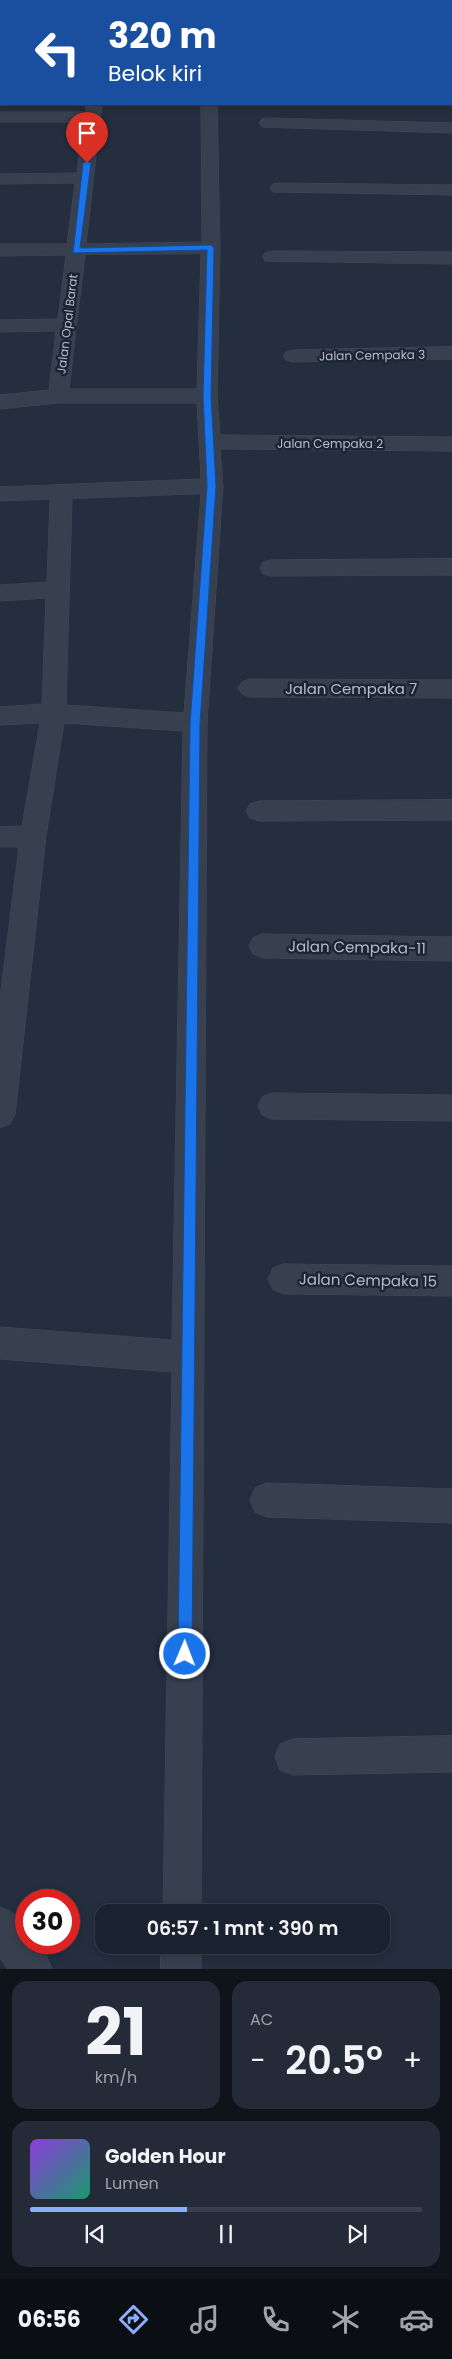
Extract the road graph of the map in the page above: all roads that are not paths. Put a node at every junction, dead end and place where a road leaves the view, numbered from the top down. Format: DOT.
graph roads {
  1 [pos="209,105"];
  2 [pos="94,110"];
  3 [pos="0,117"];
  4 [pos="268,123"];
  5 [pos="452,128"];
  6 [pos="85,178"];
  7 [pos="0,179"];
  8 [pos="279,188"];
  9 [pos="452,190"];
  10 [pos="211,248"];
  11 [pos="0,250"];
  12 [pos="76,251"];
  13 [pos="272,256"];
  14 [pos="452,258"];
  15 [pos="0,326"];
  16 [pos="66,326"];
  17 [pos="452,353"];
  18 [pos="293,356"];
  19 [pos="58,396"];
  20 [pos="207,396"];
  21 [pos="0,402"];
  22 [pos="209,442"];
  23 [pos="452,444"];
  24 [pos="212,486"];
  25 [pos="60,493"];
  26 [pos="0,494"];
  27 [pos="452,567"];
  28 [pos="271,568"];
  29 [pos="57,590"];
  30 [pos="0,593"];
  31 [pos="250,688"];
  32 [pos="452,689"];
  33 [pos="54,713"];
  34 [pos="0,716"];
  35 [pos="195,724"];
  36 [pos="452,810"];
  37 [pos="259,811"];
  38 [pos="33,836"];
  39 [pos="0,837"];
  40 [pos="263,946"];
  41 [pos="452,948"];
  42 [pos="6,1013"];
  43 [pos="272,1106"];
  44 [pos="452,1108"];
  45 [pos="0,1115"];
  46 [pos="284,1279"];
  47 [pos="452,1281"];
  48 [pos="0,1344"];
  49 [pos="189,1357"];
  50 [pos="267,1500"];
  51 [pos="452,1506"];
  52 [pos="452,1754"];
  53 [pos="293,1757"];
  54 [pos="182,1904"];
  55 [pos="0,1926"];
  56 [pos="181,1954"];
  57 [pos="32,1969"];
  58 [pos="181,1969"];
  1 -- 10 [label="street"];
  2 -- 3 [label="street"];
  2 -- 6 [label="street, Jalan Opal Barat"];
  4 -- 5 [label="street"];
  6 -- 7 [label="street"];
  6 -- 12 [label="street, Jalan Opal Barat"];
  8 -- 9 [label="street"];
  10 -- 12 [label="street"];
  10 -- 20 [label="street"];
  11 -- 12 [label="street"];
  12 -- 16 [label="street, Jalan Opal Barat"];
  13 -- 14 [label="street"];
  15 -- 16 [label="street"];
  16 -- 19 [label="street, Jalan Opal Barat"];
  17 -- 18 [label="street, Jalan Cempaka 3"];
  19 -- 20 [label="street"];
  19 -- 21 [label="street"];
  20 -- 22 [label="street"];
  22 -- 23 [label="street, Jalan Cempaka 2"];
  22 -- 24 [label="street"];
  24 -- 25 [label="street"];
  24 -- 35 [label="street"];
  25 -- 26 [label="street"];
  25 -- 29 [label="street"];
  27 -- 28 [label="street"];
  29 -- 30 [label="street"];
  29 -- 33 [label="street"];
  31 -- 32 [label="street, Jalan Cempaka 7"];
  33 -- 34 [label="street"];
  33 -- 35 [label="street"];
  33 -- 38 [label="street"];
  35 -- 49 [label="street"];
  36 -- 37 [label="street"];
  38 -- 39 [label="street"];
  38 -- 42 [label="street"];
  40 -- 41 [label="street, Jalan Cempaka-11"];
  42 -- 45 [label="street"];
  43 -- 44 [label="street"];
  46 -- 47 [label="street, Jalan Cempaka 15"];
  48 -- 49 [label="street"];
  49 -- 54 [label="street"];
  50 -- 51 [label="street"];
  52 -- 53 [label="street"];
  55 -- 57 [label="street"];
  56 -- 58 [label="street"];
}
